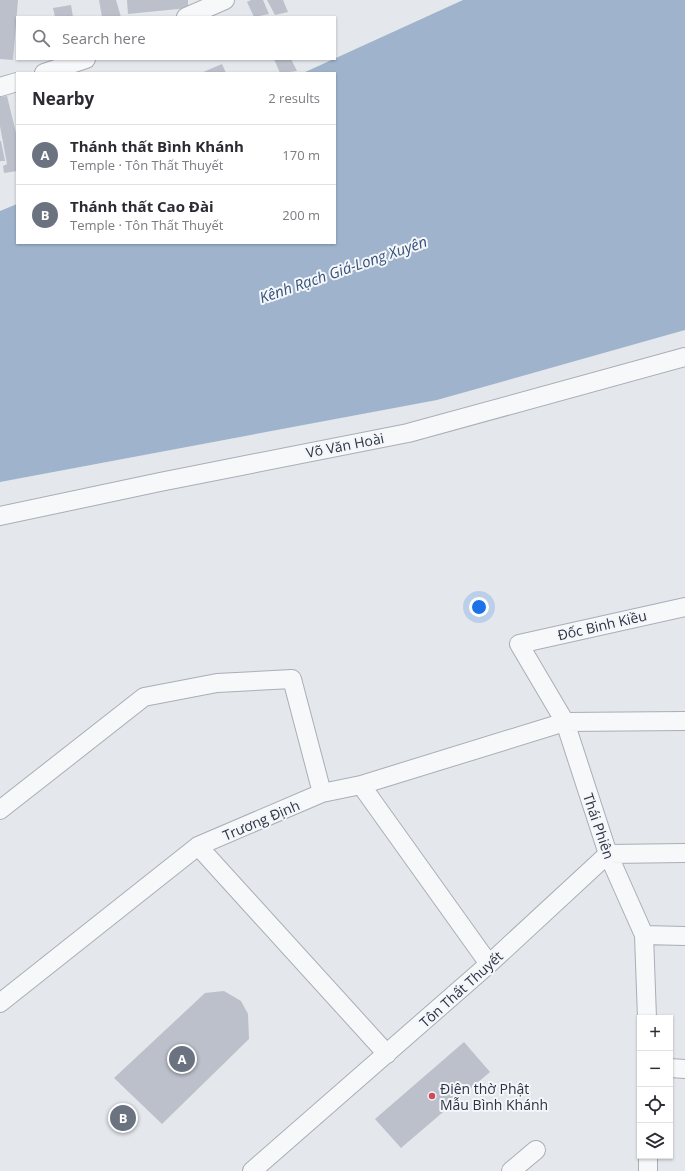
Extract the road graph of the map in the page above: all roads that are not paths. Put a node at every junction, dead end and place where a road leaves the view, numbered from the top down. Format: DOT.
graph roads {
  1 [pos="224,0"];
  2 [pos="188,16"];
  3 [pos="83,60"];
  4 [pos="47,72"];
  5 [pos="16,82"];
  6 [pos="0,87"];
  7 [pos="685,357"];
  8 [pos="0,516"];
  9 [pos="685,607"];
  10 [pos="519,644"];
  11 [pos="685,721"];
  12 [pos="565,722"];
  13 [pos="360,785"];
  14 [pos="322,794"];
  15 [pos="0,810"];
  16 [pos="198,846"];
  17 [pos="608,854"];
  18 [pos="685,854"];
  19 [pos="644,935"];
  20 [pos="685,936"];
  21 [pos="489,964"];
  22 [pos="0,1003"];
  23 [pos="647,1015"];
  24 [pos="386,1054"];
  25 [pos="673,1068"];
  26 [pos="685,1068"];
  27 [pos="536,1150"];
  28 [pos="648,1159"];
  29 [pos="252,1171"];
  30 [pos="511,1171"];
  31 [pos="648,1171"];
  1 -- 2 [label="street"];
  3 -- 4 [label="street"];
  5 -- 6 [label="street"];
  7 -- 8 [label="street, Võ Văn Hoài"];
  9 -- 10 [label="street, Đốc Binh Kiều"];
  10 -- 12 [label="street, Thái Phiên"];
  11 -- 12 [label="street, Trương Định"];
  12 -- 13 [label="street, Trương Định"];
  12 -- 17 [label="street, Thái Phiên"];
  13 -- 14 [label="street, Trương Định"];
  13 -- 21 [label="street"];
  14 -- 15 [label="street"];
  14 -- 16 [label="street, Trương Định"];
  16 -- 22 [label="street, Trương Định"];
  16 -- 24 [label="street"];
  17 -- 18 [label="street"];
  17 -- 19 [label="street, Thái Phiên"];
  17 -- 21 [label="street, Tôn Thất Thuyết"];
  19 -- 20 [label="street"];
  19 -- 23 [label="street, Thái Phiên"];
  21 -- 24 [label="street, Tôn Thất Thuyết"];
  24 -- 29 [label="street, Tôn Thất Thuyết"];
  25 -- 26 [label="street"];
  27 -- 30 [label="street"];
  28 -- 31 [label="street"];
}
